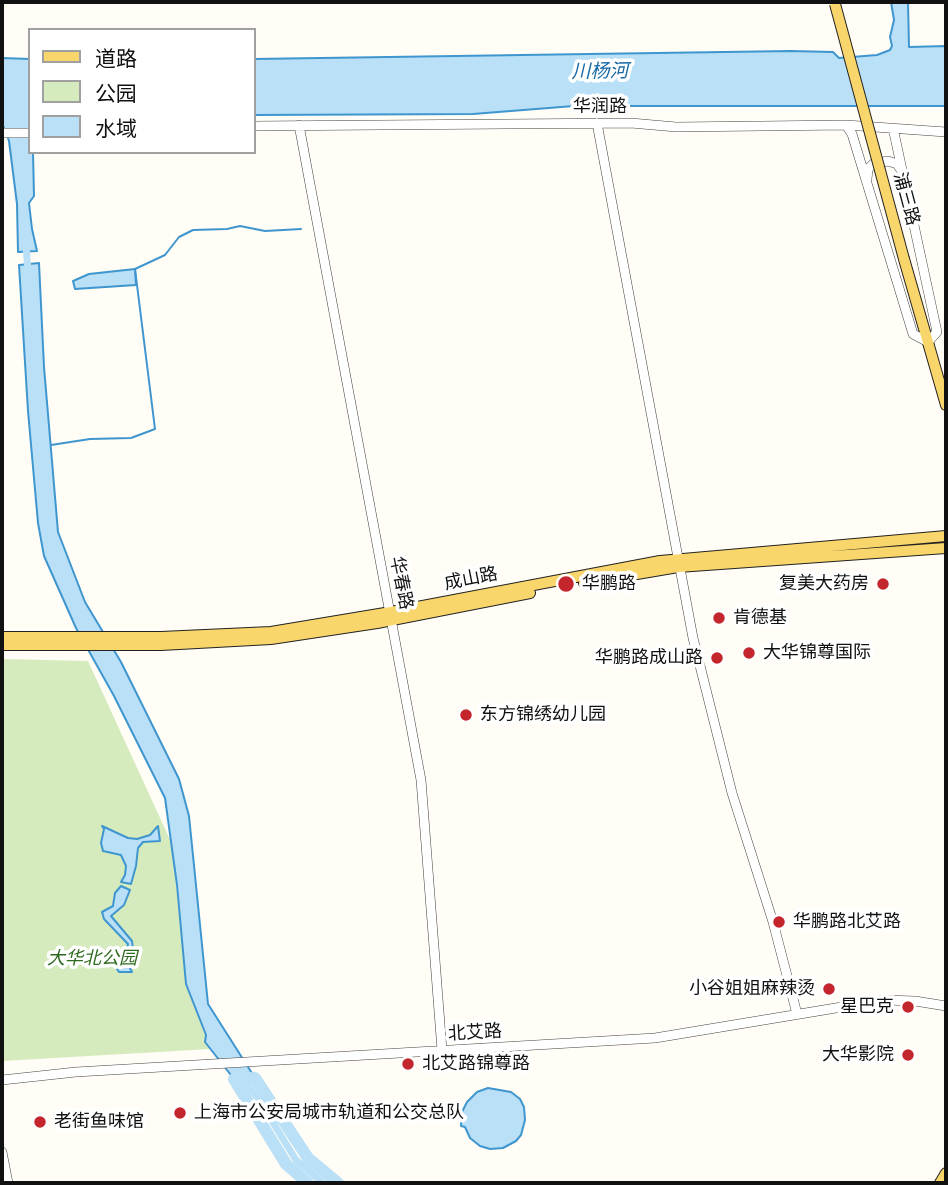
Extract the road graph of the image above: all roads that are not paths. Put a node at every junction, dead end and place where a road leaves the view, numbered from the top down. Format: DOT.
graph roads {
  1 [pos="835,3"];
  2 [pos="597,123"];
  3 [pos="299,125"];
  4 [pos="846,125"];
  5 [pos="256,126"];
  6 [pos="893,128"];
  7 [pos="946,132"];
  8 [pos="2,133"];
  9 [pos="28,133"];
  10 [pos="902,172"];
  11 [pos="866,181"];
  12 [pos="928,342"];
  13 [pos="946,405"];
  14 [pos="946,536"];
  15 [pos="946,548"];
  16 [pos="678,563"];
  17 [pos="392,616"];
  18 [pos="2,637"];
  19 [pos="80,641"];
  20 [pos="2,645"];
  21 [pos="946,1006"];
  22 [pos="797,1014"];
  23 [pos="442,1050"];
  24 [pos="2,1080"];
  25 [pos="2,1152"];
  26 [pos="946,1173"];
  27 [pos="8,1183"];
  28 [pos="940,1183"];
  1 -- 12 [label="main road, 浦三路, bridge"];
  2 -- 3 [label="street, 华润路"];
  2 -- 4 [label="street, 华润路"];
  2 -- 16 [label="street"];
  3 -- 5 [label="street, 华润路"];
  3 -- 17 [label="street, 华春路"];
  4 -- 6 [label="street, 华润路"];
  4 -- 11 [label="street"];
  6 -- 7 [label="street, 华润路"];
  6 -- 10 [label="street"];
  8 -- 9 [label="street"];
  10 -- 11 [label="street"];
  10 -- 12 [label="street"];
  11 -- 12 [label="street"];
  12 -- 13 [label="main road, 浦三路"];
  14 -- 16 [label="main road, 成山路"];
  15 -- 16 [label="main road, 成山路"];
  16 -- 17 [label="main road, 成山路"];
  16 -- 22 [label="street"];
  17 -- 19 [label="main road, 成山路"];
  17 -- 23 [label="street, 华春路"];
  18 -- 19 [label="main road, 成山路"];
  19 -- 20 [label="main road, 成山路"];
  21 -- 22 [label="street, 北艾路"];
  22 -- 23 [label="street, 北艾路"];
  23 -- 24 [label="street, 北艾路"];
  25 -- 27 [label="street"];
  26 -- 28 [label="main road"];
}
